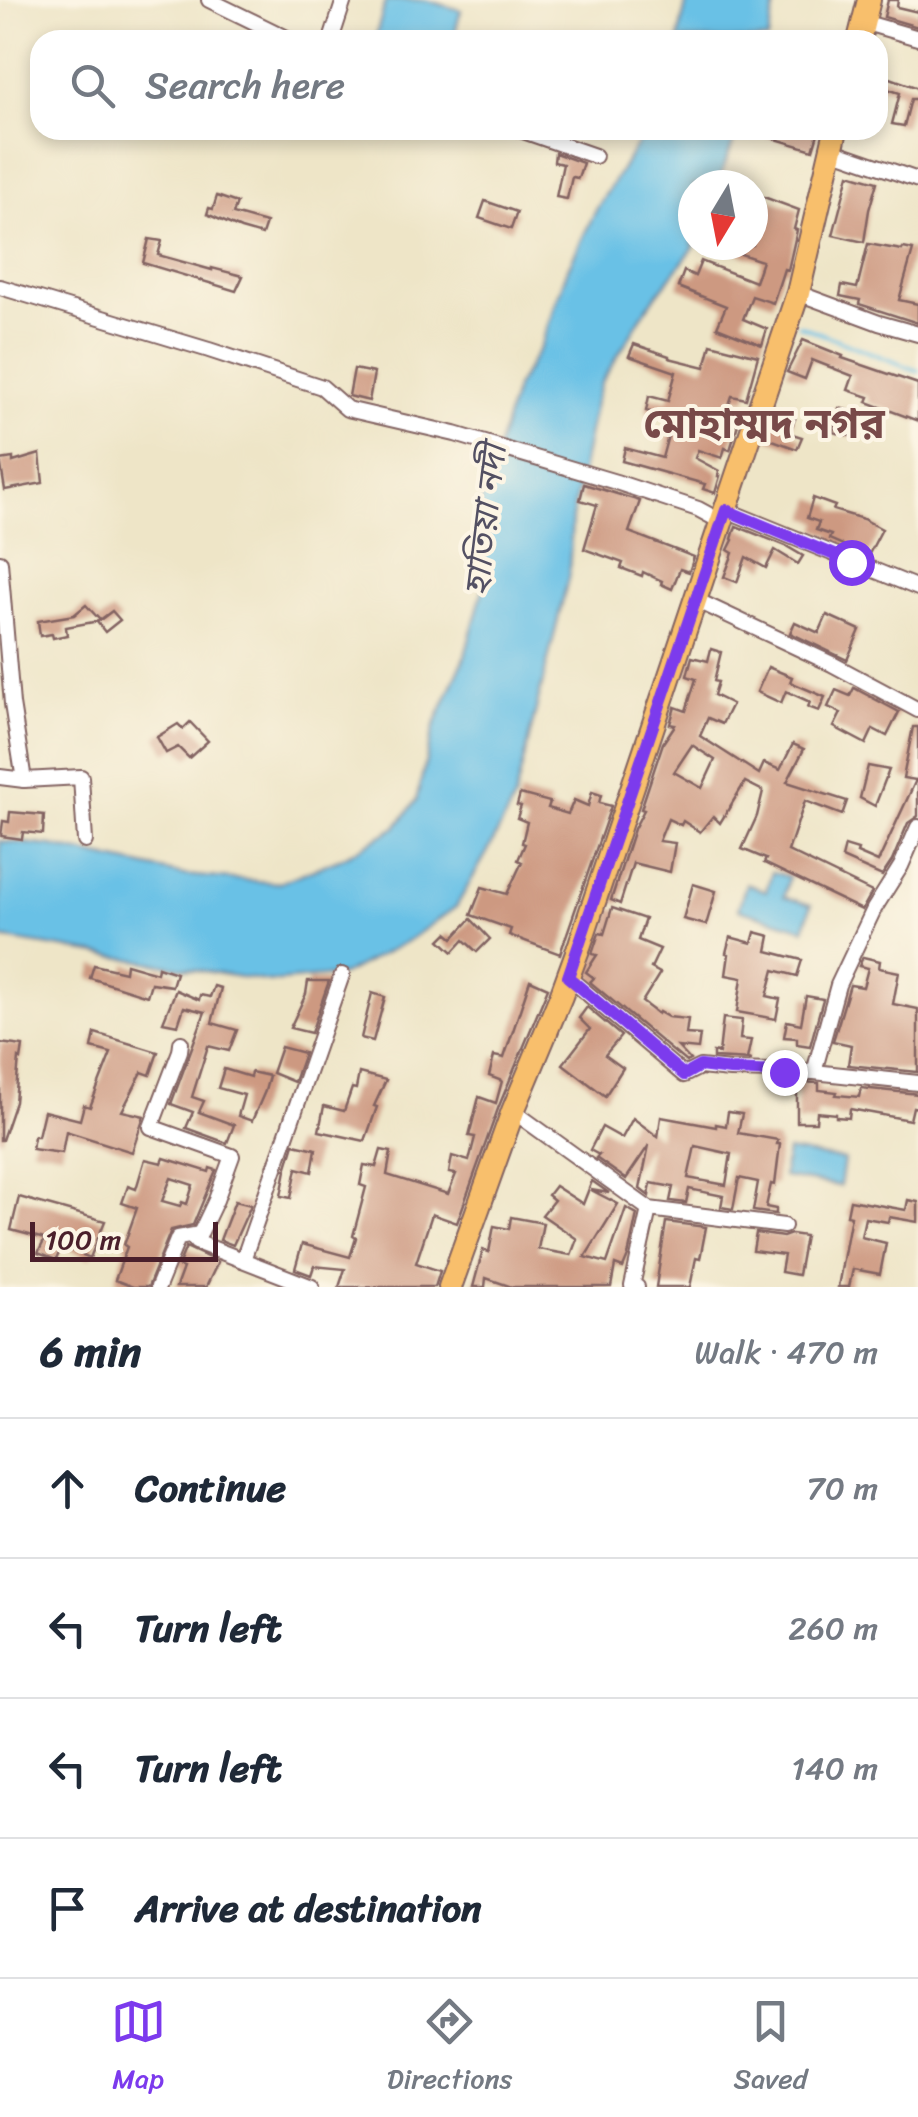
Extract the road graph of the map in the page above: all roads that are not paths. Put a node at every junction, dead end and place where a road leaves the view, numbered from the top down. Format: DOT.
graph roads {
  1 [pos="209,0"];
  2 [pos="344,0"];
  3 [pos="864,21"];
  4 [pos="271,30"];
  5 [pos="334,30"];
  6 [pos="918,38"];
  7 [pos="549,140"];
  8 [pos="834,140"];
  9 [pos="595,156"];
  10 [pos="918,180"];
  11 [pos="0,287"];
  12 [pos="798,293"];
  13 [pos="918,334"];
  14 [pos="724,516"];
  15 [pos="0,562"];
  16 [pos="918,588"];
  17 [pos="696,600"];
  18 [pos="918,710"];
  19 [pos="0,777"];
  20 [pos="24,780"];
  21 [pos="918,827"];
  22 [pos="85,841"];
  23 [pos="342,975"];
  24 [pos="568,977"];
  25 [pos="181,1043"];
  26 [pos="814,1072"];
  27 [pos="918,1084"];
  28 [pos="513,1111"];
  29 [pos="649,1209"];
  30 [pos="784,1226"];
  31 [pos="200,1234"];
  32 [pos="242,1260"];
  33 [pos="158,1287"];
  34 [pos="312,1287"];
  35 [pos="450,1287"];
  36 [pos="636,1287"];
  1 -- 4 [label="street"];
  2 -- 5 [label="street"];
  3 -- 6 [label="street"];
  7 -- 9 [label="street"];
  8 -- 10 [label="street"];
  8 -- 12 [label="main road"];
  11 -- 14 [label="street"];
  12 -- 13 [label="street"];
  12 -- 14 [label="main road"];
  14 -- 16 [label="street"];
  14 -- 17 [label="main road"];
  15 -- 20 [label="street"];
  17 -- 18 [label="street"];
  17 -- 24 [label="main road"];
  19 -- 20 [label="street"];
  20 -- 22 [label="street"];
  21 -- 26 [label="street"];
  23 -- 32 [label="street"];
  24 -- 26 [label="street"];
  24 -- 28 [label="main road"];
  25 -- 31 [label="street"];
  26 -- 27 [label="street"];
  28 -- 29 [label="street"];
  28 -- 35 [label="main road"];
  29 -- 30 [label="street"];
  29 -- 36 [label="street"];
  31 -- 32 [label="street"];
  31 -- 33 [label="street"];
  32 -- 34 [label="street"];
}
